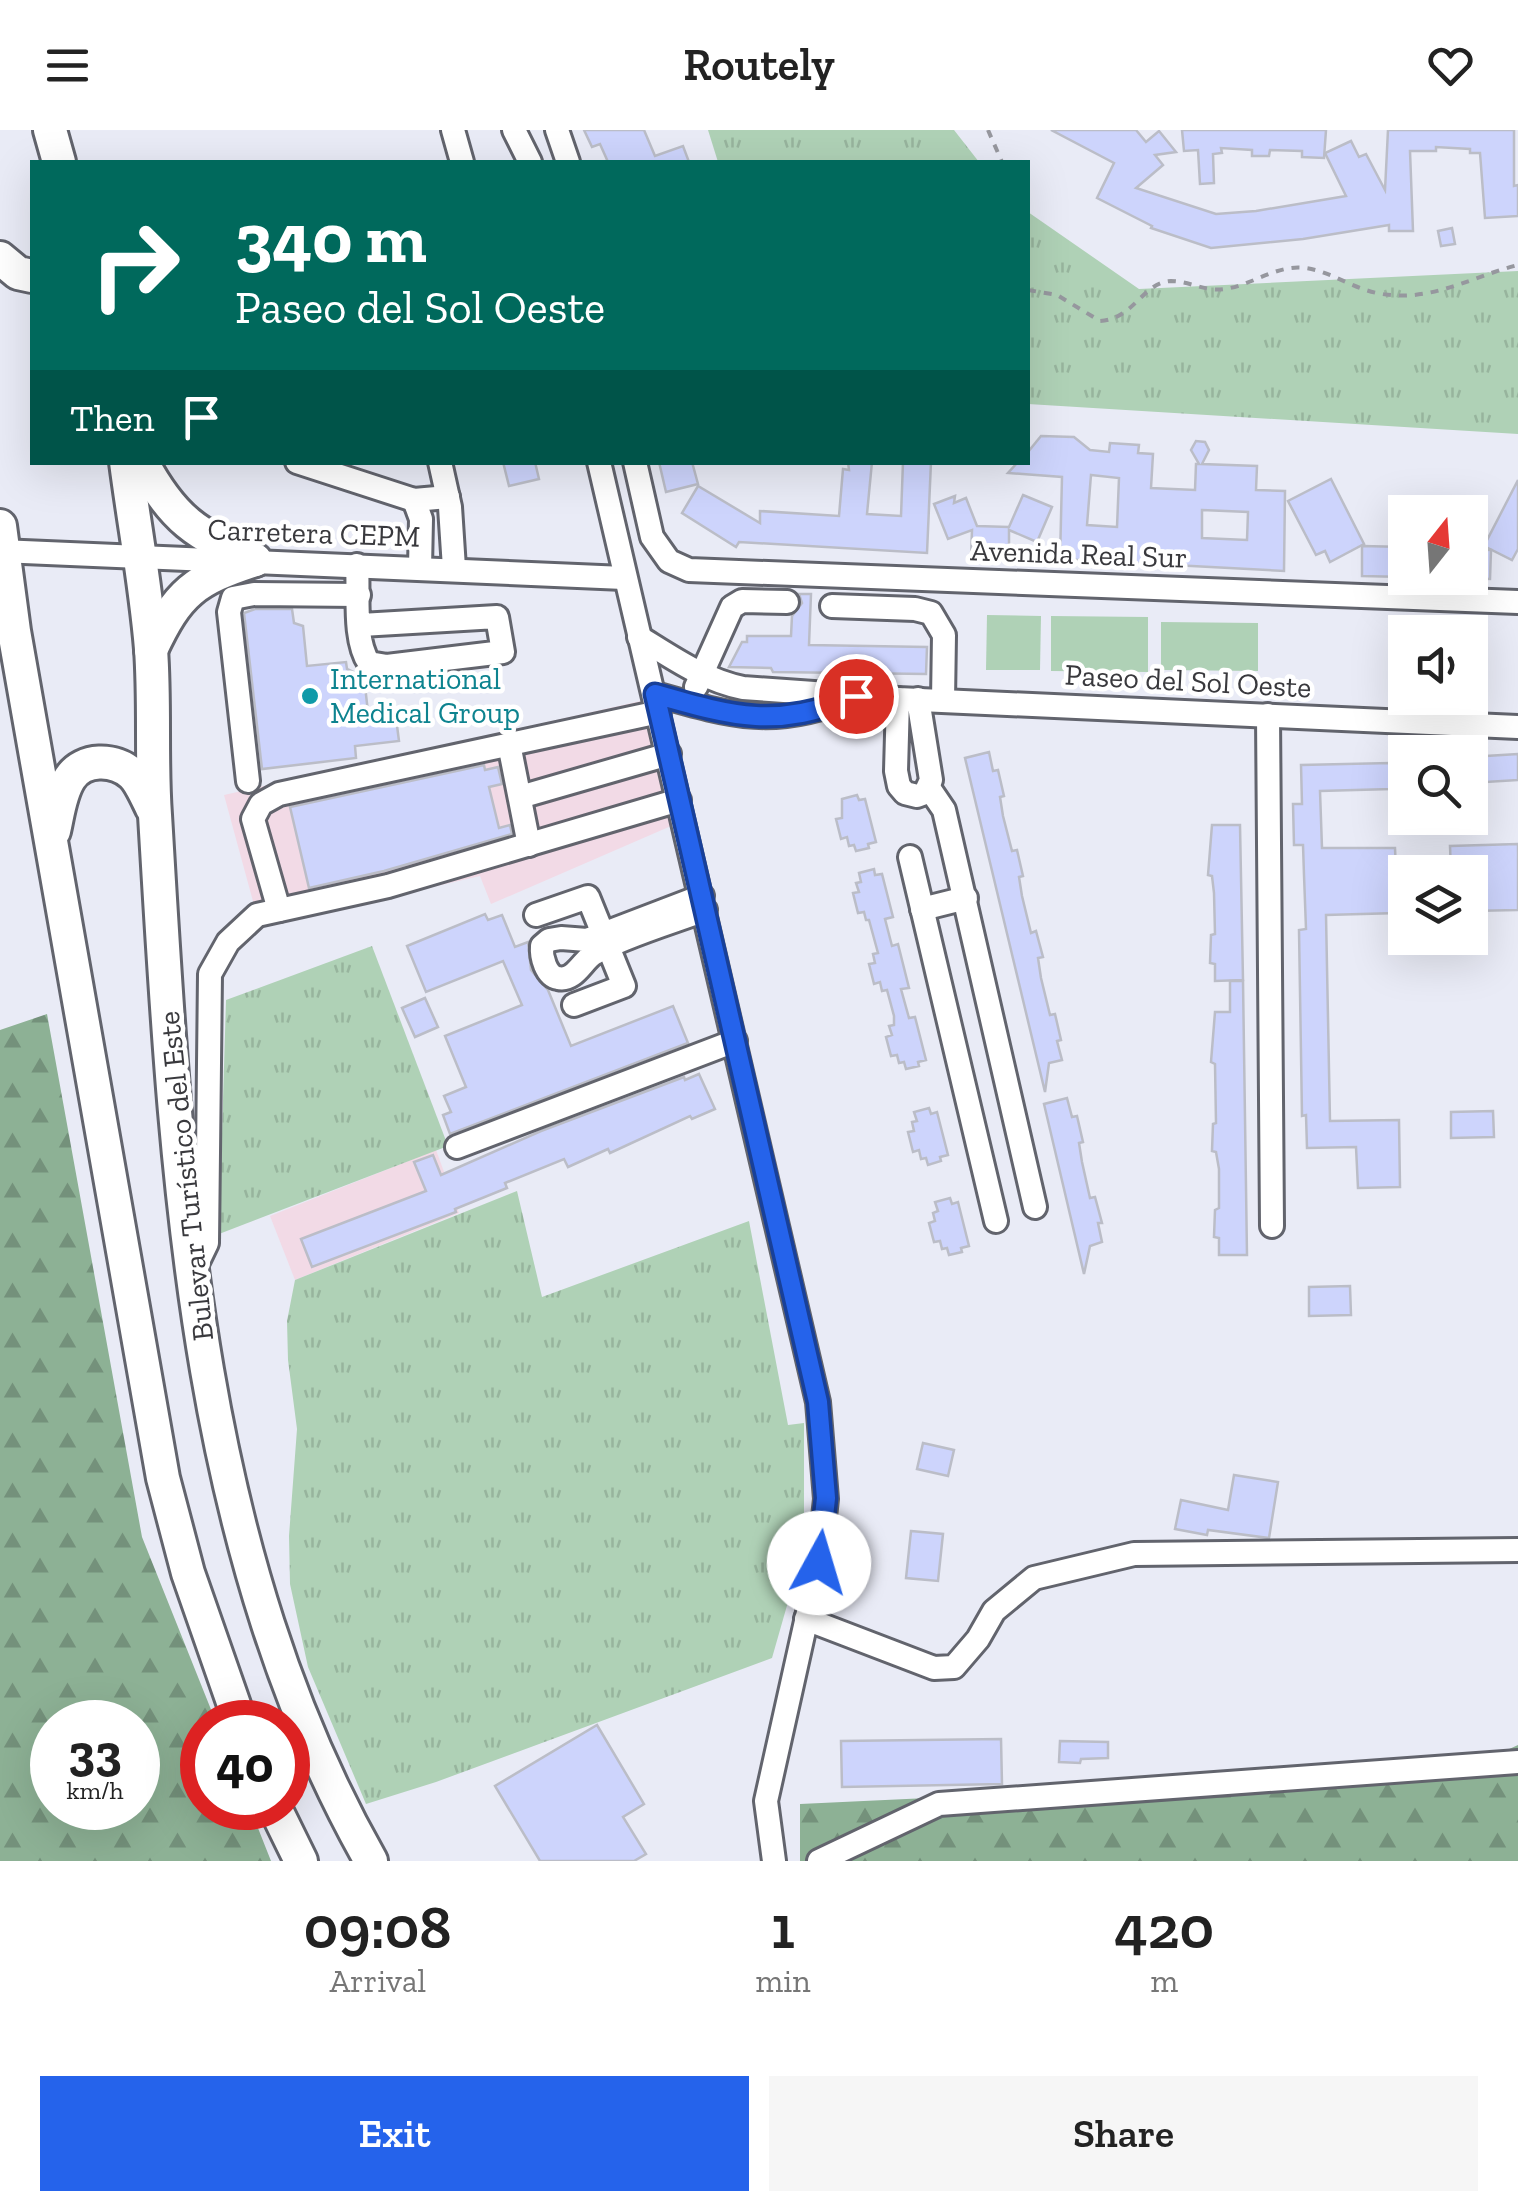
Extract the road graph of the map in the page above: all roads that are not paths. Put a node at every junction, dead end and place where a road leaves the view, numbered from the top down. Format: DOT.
graph roads {
  1 [pos="50,130"];
  2 [pos="453,130"];
  3 [pos="514,130"];
  4 [pos="556,130"];
  5 [pos="58,160"];
  6 [pos="461,160"];
  7 [pos="529,160"];
  8 [pos="567,160"];
  9 [pos="0,258"];
  10 [pos="30,276"];
  11 [pos="126,465"];
  12 [pos="144,465"];
  13 [pos="306,465"];
  14 [pos="441,465"];
  15 [pos="600,465"];
  16 [pos="637,465"];
  17 [pos="448,497"];
  18 [pos="414,500"];
  19 [pos="1,542"];
  20 [pos="138,556"];
  21 [pos="254,560"];
  22 [pos="357,565"];
  23 [pos="420,568"];
  24 [pos="454,568"];
  25 [pos="624,578"];
  26 [pos="359,595"];
  27 [pos="786,602"];
  28 [pos="1518,602"];
  29 [pos="832,606"];
  30 [pos="7,624"];
  31 [pos="360,625"];
  32 [pos="640,637"];
  33 [pos="151,650"];
  34 [pos="700,674"];
  35 [pos="743,688"];
  36 [pos="856,696"];
  37 [pos="908,699"];
  38 [pos="943,700"];
  39 [pos="657,703"];
  40 [pos="690,704"];
  41 [pos="741,714"];
  42 [pos="1268,715"];
  43 [pos="1518,727"];
  44 [pos="509,744"];
  45 [pos="669,754"];
  46 [pos="248,781"];
  47 [pos="929,788"];
  48 [pos="520,798"];
  49 [pos="679,800"];
  50 [pos="154,812"];
  51 [pos="51,844"];
  52 [pos="529,845"];
  53 [pos="910,857"];
  54 [pos="966,898"];
  55 [pos="703,903"];
  56 [pos="922,909"];
  57 [pos="279,910"];
  58 [pos="536,915"];
  59 [pos="604,941"];
  60 [pos="980,959"];
  61 [pos="937,970"];
  62 [pos="574,1005"];
  63 [pos="735,1041"];
  64 [pos="458,1146"];
  65 [pos="1027,1173"];
  66 [pos="987,1181"];
  67 [pos="1035,1208"];
  68 [pos="996,1220"];
  69 [pos="1272,1226"];
  70 [pos="193,1272"];
  71 [pos="1518,1550"];
  72 [pos="806,1619"];
  73 [pos="232,1700"];
  74 [pos="1518,1762"];
  75 [pos="286,1830"];
  76 [pos="301,1861"];
  77 [pos="370,1861"];
  78 [pos="774,1861"];
  79 [pos="819,1861"];
  1 -- 5 [label="highway"];
  2 -- 6 [label="street"];
  3 -- 7 [label="street"];
  4 -- 8 [label="street"];
  9 -- 10 [label="highway"];
  11 -- 20 [label="highway, Bulevar Turístico del Este"];
  12 -- 21 [label="highway"];
  13 -- 18 [label="street"];
  14 -- 17 [label="street"];
  15 -- 25 [label="street"];
  16 -- 28 [label="street, Avenida Real Sur"];
  17 -- 18 [label="street"];
  17 -- 24 [label="street"];
  18 -- 23 [label="street"];
  19 -- 20 [label="street, Carretera CEPM"];
  19 -- 30 [label="highway"];
  20 -- 21 [label="street, Carretera CEPM"];
  20 -- 33 [label="highway, Bulevar Turístico del Este"];
  21 -- 22 [label="street, Carretera CEPM"];
  21 -- 33 [label="highway"];
  22 -- 23 [label="street, Carretera CEPM"];
  22 -- 26 [label="street"];
  23 -- 24 [label="street, Carretera CEPM"];
  24 -- 25 [label="street, Carretera CEPM"];
  25 -- 32 [label="street"];
  26 -- 31 [label="street"];
  26 -- 46 [label="street"];
  27 -- 34 [label="street"];
  29 -- 38 [label="street"];
  30 -- 51 [label="highway"];
  31 -- 31 [label="street"];
  32 -- 34 [label="street, Paseo del Sol Oeste"];
  32 -- 39 [label="street"];
  33 -- 50 [label="highway, Bulevar Turístico del Este"];
  34 -- 35 [label="street, Paseo del Sol Oeste"];
  34 -- 40 [label="street"];
  35 -- 36 [label="street, Paseo del Sol Oeste"];
  35 -- 41 [label="street"];
  36 -- 37 [label="street, Paseo del Sol Oeste"];
  36 -- 41 [label="street, Paseo del Sol Oeste"];
  37 -- 38 [label="street, Paseo del Sol Oeste"];
  37 -- 47 [label="street"];
  37 -- 47 [label="street"];
  38 -- 42 [label="street, Paseo del Sol Oeste"];
  39 -- 40 [label="street, Paseo del Sol Oeste"];
  39 -- 44 [label="street"];
  39 -- 45 [label="street"];
  40 -- 41 [label="street, Paseo del Sol Oeste"];
  42 -- 43 [label="street, Paseo del Sol Oeste"];
  42 -- 69 [label="street"];
  44 -- 48 [label="street"];
  44 -- 57 [label="street"];
  45 -- 48 [label="street"];
  45 -- 49 [label="street"];
  47 -- 54 [label="street"];
  48 -- 52 [label="street"];
  49 -- 52 [label="street"];
  49 -- 55 [label="street"];
  50 -- 51 [label="highway"];
  50 -- 70 [label="highway, Bulevar Turístico del Este"];
  51 -- 73 [label="highway"];
  52 -- 57 [label="street"];
  53 -- 56 [label="street"];
  54 -- 56 [label="street"];
  54 -- 60 [label="street"];
  55 -- 59 [label="street"];
  55 -- 63 [label="street"];
  56 -- 61 [label="street"];
  57 -- 70 [label="street"];
  58 -- 59 [label="street"];
  59 -- 62 [label="street"];
  60 -- 61 [label="street"];
  60 -- 65 [label="street"];
  61 -- 66 [label="street"];
  63 -- 64 [label="street"];
  63 -- 72 [label="street"];
  65 -- 66 [label="street"];
  65 -- 67 [label="street"];
  66 -- 68 [label="street"];
  70 -- 77 [label="highway, Bulevar Turístico del Este"];
  71 -- 72 [label="street"];
  72 -- 78 [label="street"];
  74 -- 79 [label="street"];
  75 -- 76 [label="highway"];
}
